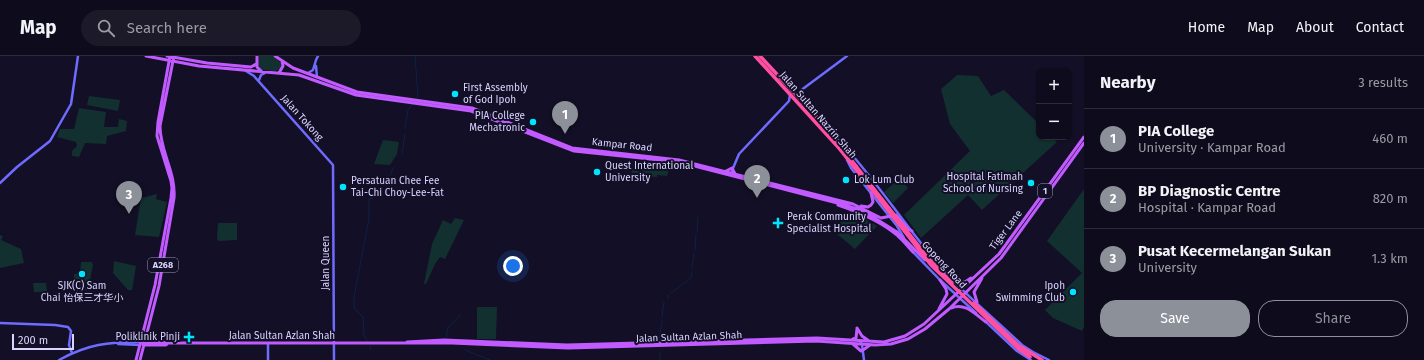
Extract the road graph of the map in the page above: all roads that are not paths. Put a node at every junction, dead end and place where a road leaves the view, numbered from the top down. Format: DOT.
graph roads {
  1 [pos="79,56"];
  2 [pos="146,56"];
  3 [pos="257,56"];
  4 [pos="275,56"];
  5 [pos="755,56"];
  6 [pos="760,56"];
  7 [pos="847,56"];
  8 [pos="166,58"];
  9 [pos="174,58"];
  10 [pos="282,61"];
  11 [pos="256,64"];
  12 [pos="170,66"];
  13 [pos="246,70"];
  14 [pos="262,72"];
  15 [pos="267,72"];
  16 [pos="279,73"];
  17 [pos="305,73"];
  18 [pos="317,77"];
  19 [pos="259,81"];
  20 [pos="800,91"];
  21 [pos="792,93"];
  22 [pos="798,96"];
  23 [pos="796,100"];
  24 [pos="789,101"];
  25 [pos="831,133"];
  26 [pos="1084,137"];
  27 [pos="1084,143"];
  28 [pos="621,153"];
  29 [pos="845,156"];
  30 [pos="630,157"];
  31 [pos="333,165"];
  32 [pos="855,166"];
  33 [pos="732,168"];
  34 [pos="724,173"];
  35 [pos="730,173"];
  36 [pos="736,176"];
  37 [pos="0,183"];
  38 [pos="871,193"];
  39 [pos="830,202"];
  40 [pos="853,204"];
  41 [pos="889,216"];
  42 [pos="912,231"];
  43 [pos="913,252"];
  44 [pos="931,265"];
  45 [pos="942,268"];
  46 [pos="946,273"];
  47 [pos="979,273"];
  48 [pos="984,275"];
  49 [pos="941,280"];
  50 [pos="962,289"];
  51 [pos="966,292"];
  52 [pos="956,295"];
  53 [pos="960,298"];
  54 [pos="976,302"];
  55 [pos="971,308"];
  56 [pos="949,309"];
  57 [pos="939,311"];
  58 [pos="986,322"];
  59 [pos="0,323"];
  60 [pos="433,340"];
  61 [pos="849,340"];
  62 [pos="670,342"];
  63 [pos="140,343"];
  64 [pos="452,343"];
  65 [pos="861,343"];
  66 [pos="870,343"];
  67 [pos="268,344"];
  68 [pos="334,344"];
  69 [pos="396,344"];
  70 [pos="416,344"];
  71 [pos="853,344"];
  72 [pos="698,345"];
  73 [pos="1020,348"];
  74 [pos="862,350"];
  75 [pos="72,353"];
  76 [pos="59,360"];
  77 [pos="136,360"];
  78 [pos="140,360"];
  79 [pos="268,360"];
  80 [pos="334,360"];
  81 [pos="863,360"];
  82 [pos="1030,360"];
  83 [pos="1036,360"];
  84 [pos="1042,360"];
  85 [pos="1049,360"];
  1 -- 37 [label="street"];
  2 -- 8 [label="main road"];
  3 -- 11 [label="main road"];
  4 -- 10 [label="main road, Kampar Road"];
  5 -- 21 [label="highway, Jalan Sultan Nazrin Shah"];
  6 -- 21 [label="highway, Jalan Sultan Nazrin Shah"];
  7 -- 20 [label="street"];
  8 -- 9 [label="main road"];
  8 -- 12 [label="main road"];
  9 -- 11 [label="main road"];
  9 -- 12 [label="main road, A268"];
  9 -- 12 [label="main road"];
  9 -- 13 [label="main road, Kampar Road"];
  10 -- 16 [label="main road"];
  10 -- 17 [label="main road, Kampar Road"];
  11 -- 14 [label="main road"];
  12 -- 63 [label="main road, A268"];
  13 -- 14 [label="main road, Kampar Road"];
  13 -- 19 [label="street, Jalan Tokong"];
  14 -- 15 [label="main road, Kampar Road"];
  15 -- 16 [label="main road, Kampar Road"];
  15 -- 19 [label="street"];
  16 -- 30 [label="main road, Kampar Road"];
  17 -- 18 [label="main road, Kampar Road"];
  17 -- 18 [label="street"];
  18 -- 28 [label="main road, Kampar Road"];
  19 -- 31 [label="street, Jalan Tokong"];
  20 -- 21 [label="street"];
  20 -- 22 [label="street"];
  21 -- 22 [label="highway, Jalan Sultan Nazrin Shah"];
  21 -- 23 [label="highway, Jalan Sultan Nazrin Shah"];
  21 -- 24 [label="street"];
  22 -- 25 [label="highway, Jalan Sultan Nazrin Shah"];
  23 -- 24 [label="street"];
  23 -- 29 [label="highway, Jalan Sultan Nazrin Shah"];
  24 -- 33 [label="street"];
  25 -- 32 [label="highway, Jalan Sultan Nazrin Shah"];
  25 -- 42 [label="street"];
  26 -- 47 [label="main road, Tiger Lane / 1"];
  27 -- 48 [label="main road, Tiger Lane / 1"];
  28 -- 30 [label="main road"];
  28 -- 34 [label="main road, Kampar Road"];
  29 -- 32 [label="highway, Jalan Sultan Nazrin Shah"];
  29 -- 38 [label="street"];
  30 -- 34 [label="main road, Kampar Road"];
  31 -- 68 [label="street, Jalan Queen"];
  32 -- 44 [label="highway, Gopeng Road, bridge"];
  32 -- 73 [label="highway, Gopeng Road, bridge"];
  33 -- 34 [label="main road"];
  33 -- 35 [label="street"];
  33 -- 36 [label="main road"];
  34 -- 35 [label="main road, Kampar Road"];
  34 -- 36 [label="main road, Kampar Road"];
  35 -- 36 [label="main road, Kampar Road"];
  36 -- 39 [label="main road, Kampar Road"];
  36 -- 40 [label="main road, Kampar Road"];
  38 -- 40 [label="main road"];
  38 -- 41 [label="street"];
  39 -- 43 [label="main road"];
  39 -- 44 [label="main road, Kampar Road, bridge"];
  40 -- 41 [label="main road, Kampar Road"];
  41 -- 42 [label="main road, Kampar Road"];
  41 -- 43 [label="street"];
  42 -- 45 [label="street"];
  43 -- 49 [label="street"];
  44 -- 73 [label="highway, Gopeng Road, bridge"];
  45 -- 46 [label="street"];
  45 -- 49 [label="street"];
  46 -- 47 [label="main road"];
  46 -- 50 [label="street"];
  47 -- 50 [label="main road, Tiger Lane / 1"];
  48 -- 51 [label="main road, Tiger Lane / 1"];
  48 -- 54 [label="main road"];
  49 -- 52 [label="street"];
  49 -- 57 [label="main road"];
  50 -- 51 [label="street"];
  50 -- 52 [label="main road, Jalan Sultan Azlan Shah / 1"];
  51 -- 53 [label="main road, Jalan Sultan Azlan Shah / 1"];
  51 -- 54 [label="street"];
  52 -- 53 [label="street"];
  52 -- 57 [label="main road, Jalan Sultan Azlan Shah"];
  53 -- 55 [label="street"];
  53 -- 56 [label="main road, Jalan Sultan Azlan Shah"];
  54 -- 55 [label="street"];
  54 -- 85 [label="street"];
  55 -- 58 [label="street"];
  56 -- 58 [label="main road"];
  56 -- 66 [label="main road, Jalan Sultan Azlan Shah"];
  57 -- 66 [label="main road, Jalan Sultan Azlan Shah"];
  58 -- 82 [label="street"];
  59 -- 75 [label="street"];
  60 -- 62 [label="main road, Jalan Sultan Azlan Shah"];
  60 -- 64 [label="main road"];
  60 -- 69 [label="main road, Jalan Sultan Azlan Shah"];
  60 -- 70 [label="main road"];
  61 -- 62 [label="main road, Jalan Sultan Azlan Shah"];
  61 -- 65 [label="main road, Jalan Sultan Azlan Shah"];
  61 -- 66 [label="main road"];
  62 -- 72 [label="main road"];
  63 -- 67 [label="main road, Jalan Sultan Azlan Shah"];
  63 -- 75 [label="street"];
  63 -- 77 [label="main road, A268"];
  63 -- 78 [label="main road, A268"];
  64 -- 70 [label="main road, Jalan Sultan Azlan Shah"];
  64 -- 72 [label="main road, Jalan Sultan Azlan Shah"];
  65 -- 66 [label="main road, Jalan Sultan Azlan Shah"];
  65 -- 71 [label="main road, Jalan Sultan Azlan Shah"];
  65 -- 74 [label="street"];
  66 -- 74 [label="main road"];
  67 -- 68 [label="main road, Jalan Sultan Azlan Shah"];
  67 -- 79 [label="street"];
  68 -- 69 [label="main road, Jalan Sultan Azlan Shah"];
  68 -- 80 [label="street, Jalan Queen"];
  69 -- 70 [label="main road, Jalan Sultan Azlan Shah"];
  71 -- 72 [label="main road, Jalan Sultan Azlan Shah"];
  71 -- 74 [label="main road"];
  73 -- 83 [label="highway, Gopeng Road"];
  73 -- 84 [label="highway"];
  74 -- 81 [label="street"];
  75 -- 76 [label="street"];
}
